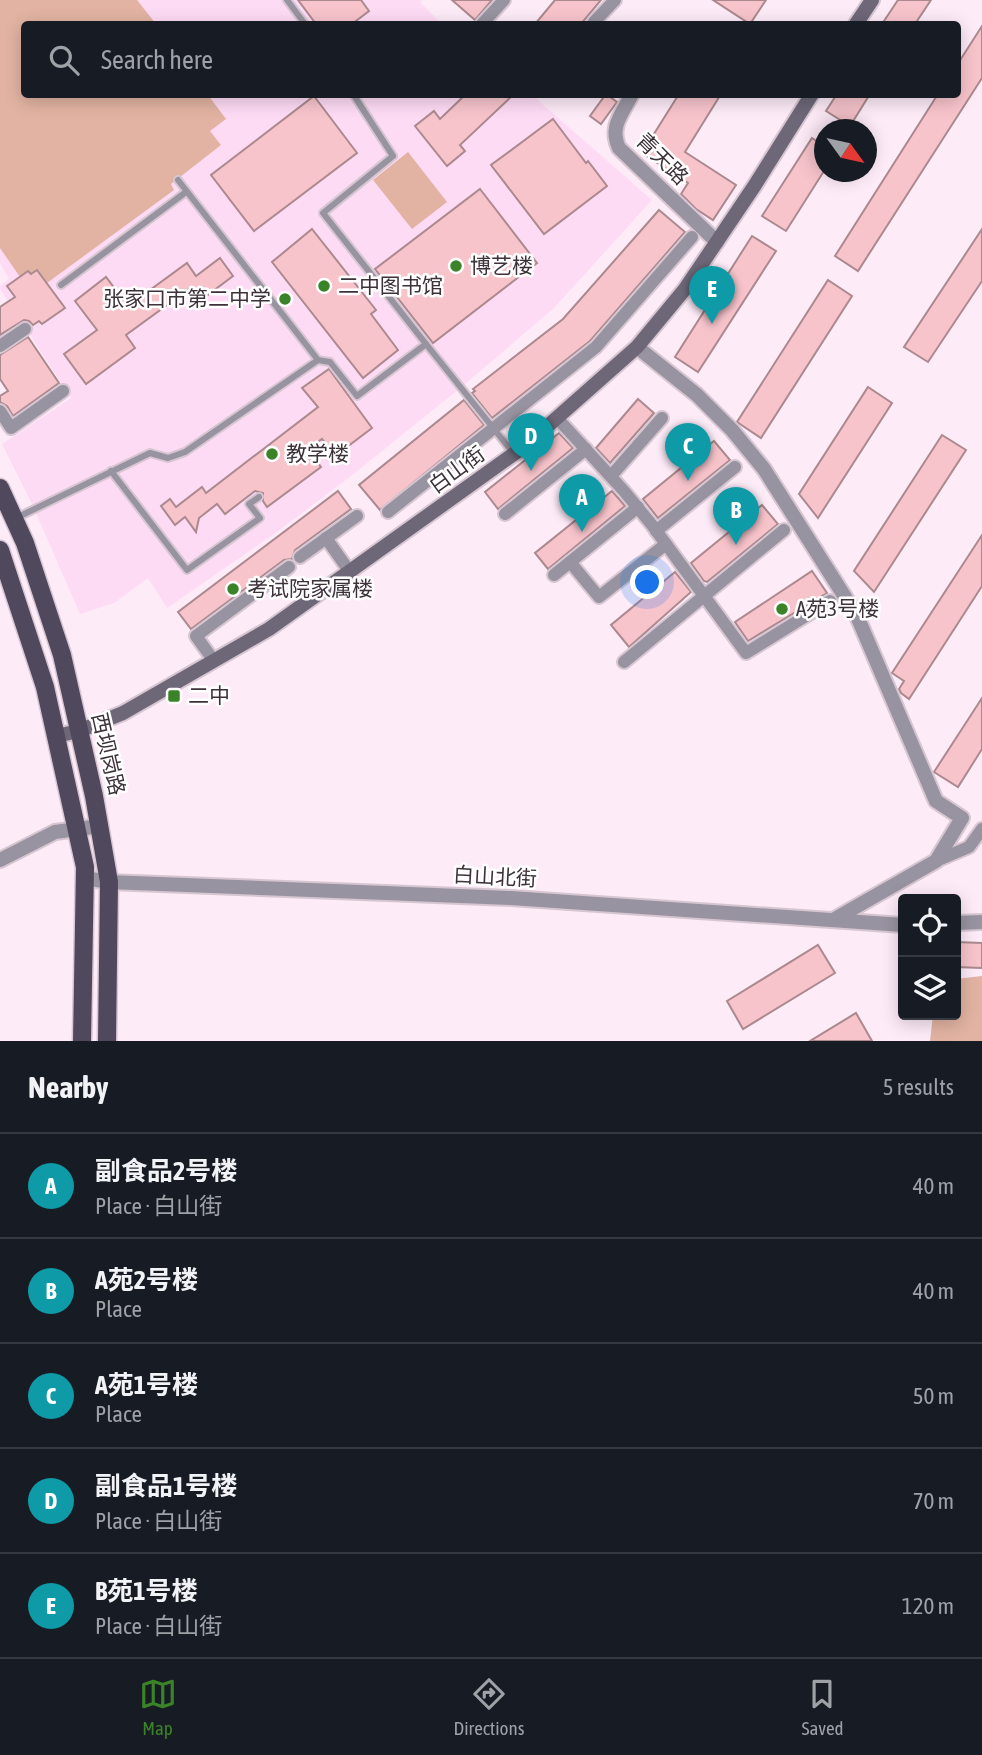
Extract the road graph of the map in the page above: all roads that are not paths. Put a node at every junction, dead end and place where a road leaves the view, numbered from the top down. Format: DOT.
graph roads {
  1 [pos="287,0"];
  2 [pos="504,0"];
  3 [pos="615,0"];
  4 [pos="872,0"];
  5 [pos="303,21"];
  6 [pos="485,21"];
  7 [pos="597,21"];
  8 [pos="858,21"];
  9 [pos="356,98"];
  10 [pos="630,98"];
  11 [pos="809,98"];
  12 [pos="178,180"];
  13 [pos="186,192"];
  14 [pos="692,237"];
  15 [pos="717,242"];
  16 [pos="61,285"];
  17 [pos="25,329"];
  18 [pos="426,344"];
  19 [pos="0,346"];
  20 [pos="637,347"];
  21 [pos="318,360"];
  22 [pos="63,391"];
  23 [pos="0,411"];
  24 [pos="556,418"];
  25 [pos="662,418"];
  26 [pos="494,428"];
  27 [pos="586,449"];
  28 [pos="514,454"];
  29 [pos="735,467"];
  30 [pos="111,471"];
  31 [pos="611,476"];
  32 [pos="0,488"];
  33 [pos="259,497"];
  34 [pos="638,507"];
  35 [pos="388,512"];
  36 [pos="505,514"];
  37 [pos="357,516"];
  38 [pos="14,519"];
  39 [pos="784,530"];
  40 [pos="656,531"];
  41 [pos="326,538"];
  42 [pos="666,544"];
  43 [pos="0,550"];
  44 [pos="300,557"];
  45 [pos="570,562"];
  46 [pos="289,567"];
  47 [pos="350,572"];
  48 [pos="554,575"];
  49 [pos="705,596"];
  50 [pos="830,601"];
  51 [pos="214,661"];
  52 [pos="624,662"];
  53 [pos="79,731"];
  54 [pos="57,736"];
  55 [pos="100,826"];
  56 [pos="78,828"];
  57 [pos="982,829"];
  58 [pos="0,860"];
  59 [pos="936,861"];
  60 [pos="85,878"];
  61 [pos="109,882"];
  62 [pos="831,920"];
  63 [pos="982,922"];
  64 [pos="961,923"];
  65 [pos="898,925"];
  66 [pos="82,1041"];
  67 [pos="107,1041"];
  1 -- 5 [label="lane"];
  2 -- 6 [label="street"];
  3 -- 7 [label="street"];
  4 -- 8 [label="main road"];
  9 -- 18 [label="lane"];
  10 -- 15 [label="street, 青天路"];
  11 -- 15 [label="main road, 白山街"];
  12 -- 13 [label="lane"];
  13 -- 16 [label="lane"];
  13 -- 21 [label="lane"];
  14 -- 26 [label="street"];
  15 -- 20 [label="main road, 白山街"];
  17 -- 19 [label="street"];
  18 -- 21 [label="lane"];
  18 -- 26 [label="lane"];
  20 -- 24 [label="main road, 白山街"];
  20 -- 59 [label="street"];
  21 -- 30 [label="lane"];
  22 -- 23 [label="street"];
  24 -- 27 [label="street"];
  24 -- 28 [label="main road, 白山街"];
  25 -- 31 [label="street"];
  26 -- 28 [label="lane"];
  26 -- 35 [label="street"];
  27 -- 31 [label="street"];
  27 -- 36 [label="street"];
  28 -- 47 [label="main road, 白山街"];
  29 -- 40 [label="street"];
  30 -- 33 [label="lane"];
  30 -- 38 [label="lane"];
  31 -- 34 [label="street"];
  32 -- 38 [label="main road, 西坝岗路"];
  34 -- 40 [label="street"];
  34 -- 45 [label="street"];
  37 -- 41 [label="street"];
  38 -- 53 [label="main road, 西坝岗路"];
  39 -- 49 [label="street"];
  40 -- 42 [label="street"];
  41 -- 44 [label="street"];
  41 -- 47 [label="street"];
  42 -- 45 [label="street"];
  42 -- 49 [label="street"];
  43 -- 54 [label="main road"];
  45 -- 48 [label="street"];
  46 -- 51 [label="street"];
  47 -- 51 [label="main road, 白山街"];
  49 -- 50 [label="street"];
  49 -- 52 [label="street"];
  51 -- 53 [label="main road, 白山街"];
  53 -- 54 [label="main road, 白山街"];
  53 -- 55 [label="main road, 西坝岗路"];
  54 -- 56 [label="main road"];
  55 -- 56 [label="street"];
  55 -- 61 [label="main road, 西坝岗路"];
  56 -- 58 [label="street"];
  56 -- 60 [label="main road"];
  57 -- 59 [label="street"];
  59 -- 62 [label="street"];
  60 -- 61 [label="street, 白山北街"];
  60 -- 66 [label="main road"];
  61 -- 62 [label="street, 白山北街"];
  61 -- 67 [label="main road, 西坝岗路"];
  62 -- 65 [label="street, 白山北街"];
  63 -- 64 [label="street"];
}
